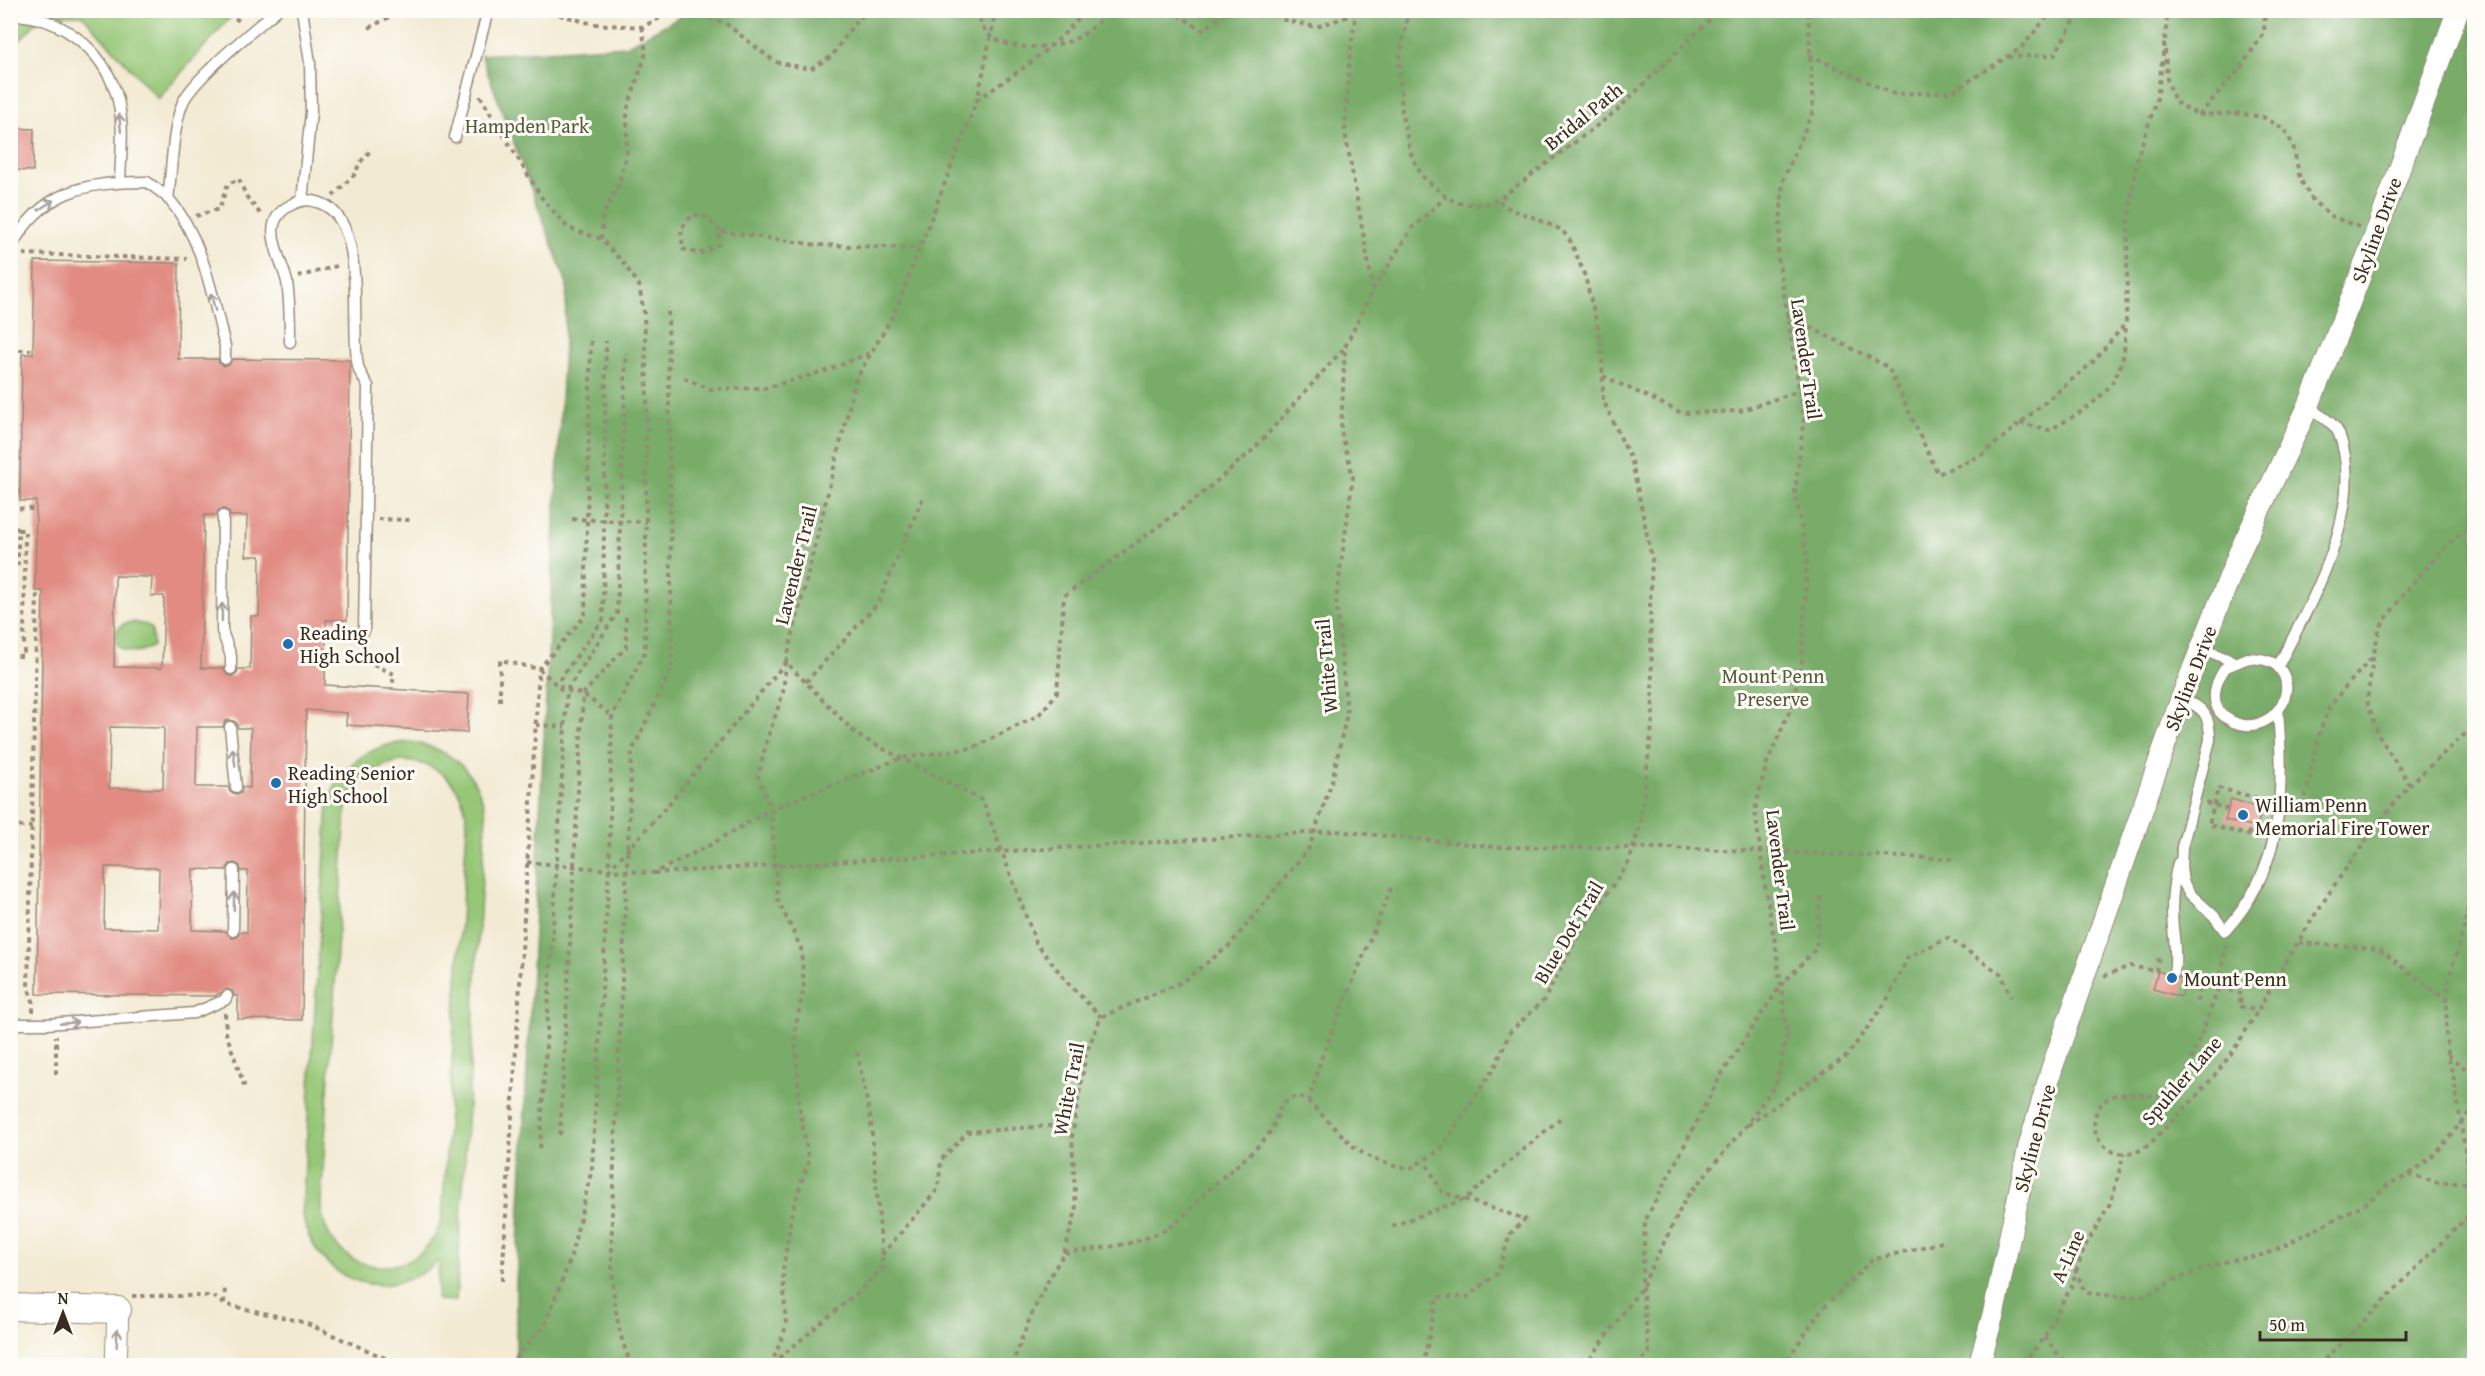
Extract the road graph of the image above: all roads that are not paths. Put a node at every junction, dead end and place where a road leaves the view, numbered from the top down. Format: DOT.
graph roads {
  1 [pos="277,10"];
  2 [pos="302,10"];
  3 [pos="488,10"];
  4 [pos="2458,10"];
  5 [pos="10,15"];
  6 [pos="455,137"];
  7 [pos="120,182"];
  8 [pos="168,199"];
  9 [pos="302,201"];
  10 [pos="10,249"];
  11 [pos="290,342"];
  12 [pos="225,359"];
  13 [pos="2308,408"];
  14 [pos="223,516"];
  15 [pos="364,631"];
  16 [pos="2201,648"];
  17 [pos="2234,662"];
  18 [pos="2278,666"];
  19 [pos="231,669"];
  20 [pos="2189,702"];
  21 [pos="2218,710"];
  22 [pos="2278,712"];
  23 [pos="230,727"];
  24 [pos="236,787"];
  25 [pos="2182,848"];
  26 [pos="234,870"];
  27 [pos="233,932"];
  28 [pos="2174,973"];
  29 [pos="227,996"];
  30 [pos="10,1024"];
  31 [pos="10,1307"];
  32 [pos="118,1310"];
  33 [pos="116,1365"];
  34 [pos="1979,1365"];
  1 -- 8 [label="lane"];
  2 -- 9 [label="lane"];
  3 -- 6 [label="lane"];
  4 -- 13 [label="street, Skyline Drive"];
  7 -- 5 [label="lane, one-way"];
  7 -- 8 [label="lane"];
  10 -- 7 [label="lane, one-way"];
  12 -- 8 [label="lane, one-way"];
  9 -- 11 [label="lane"];
  9 -- 15 [label="lane"];
  13 -- 16 [label="street, Skyline Drive"];
  13 -- 18 [label="lane"];
  19 -- 14 [label="lane, one-way"];
  16 -- 17 [label="lane"];
  16 -- 20 [label="street, Skyline Drive"];
  17 -- 18 [label="lane"];
  17 -- 21 [label="lane"];
  18 -- 22 [label="lane"];
  20 -- 21 [label="lane"];
  20 -- 25 [label="lane"];
  20 -- 34 [label="street, Skyline Drive"];
  21 -- 22 [label="lane"];
  22 -- 25 [label="lane"];
  24 -- 23 [label="lane, one-way"];
  25 -- 28 [label="lane"];
  27 -- 26 [label="lane, one-way"];
  30 -- 29 [label="lane, one-way"];
  31 -- 32 [label="street"];
  33 -- 32 [label="street, one-way"];
}
